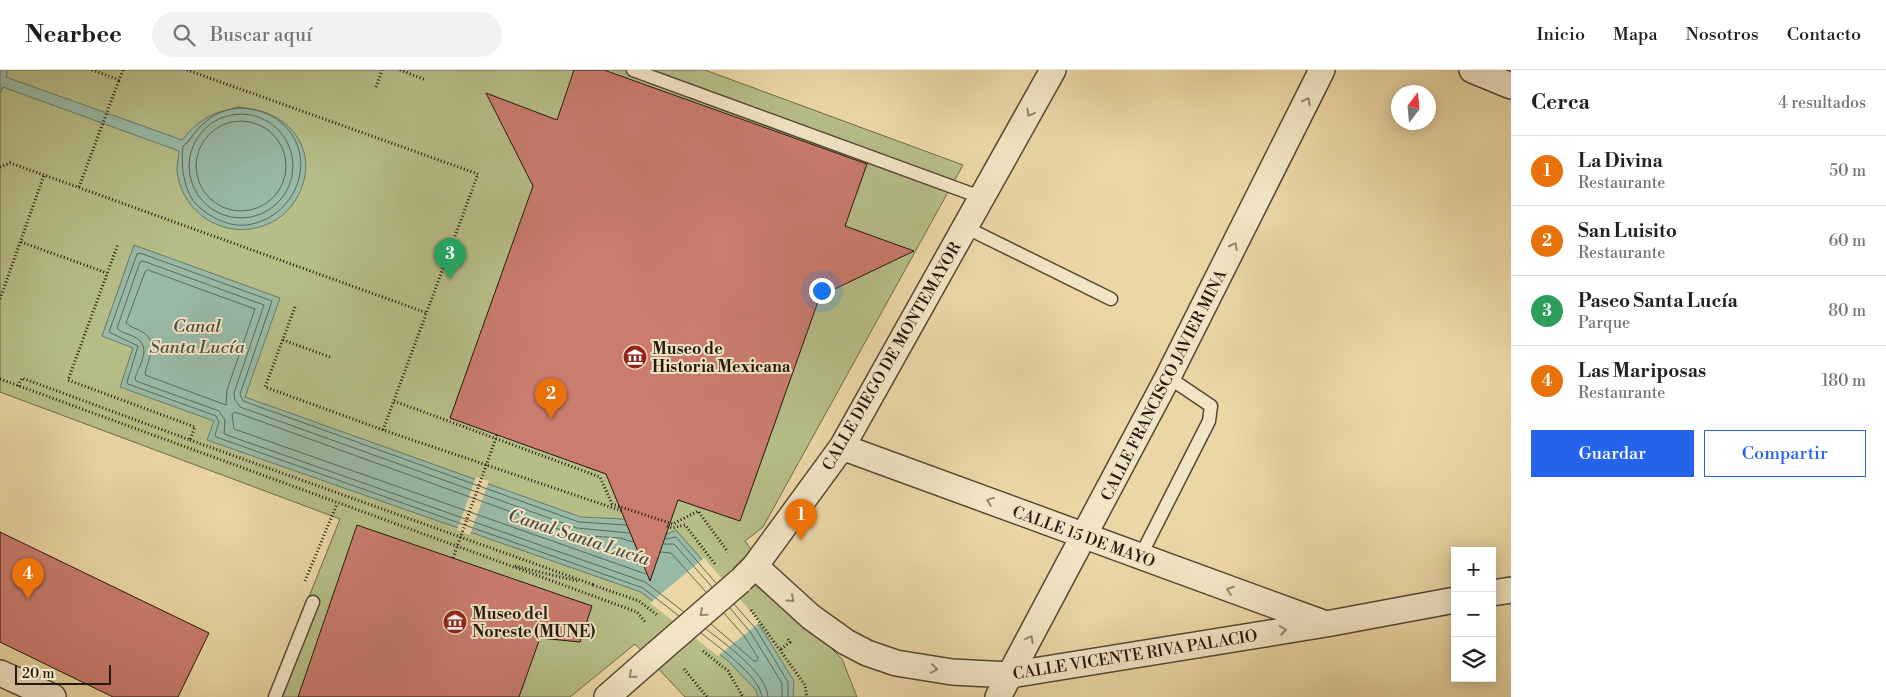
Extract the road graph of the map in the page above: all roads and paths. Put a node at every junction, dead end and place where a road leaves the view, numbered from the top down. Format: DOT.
graph roads {
  1 [pos="92,70"];
  2 [pos="123,70"];
  3 [pos="187,70"];
  4 [pos="382,70"];
  5 [pos="400,70"];
  6 [pos="632,70"];
  7 [pos="1053,70"];
  8 [pos="1322,70"];
  9 [pos="1472,70"];
  10 [pos="119,80"];
  11 [pos="426,80"];
  12 [pos="1511,86"];
  13 [pos="376,87"];
  14 [pos="0,167"];
  15 [pos="44,175"];
  16 [pos="79,187"];
  17 [pos="983,198"];
  18 [pos="967,228"];
  19 [pos="21,242"];
  20 [pos="118,244"];
  21 [pos="107,273"];
  22 [pos="0,299"];
  23 [pos="1111,300"];
  24 [pos="295,307"];
  25 [pos="427,313"];
  26 [pos="283,340"];
  27 [pos="330,356"];
  28 [pos="1168,377"];
  29 [pos="0,379"];
  30 [pos="18,386"];
  31 [pos="395,400"];
  32 [pos="383,430"];
  33 [pos="497,435"];
  34 [pos="190,440"];
  35 [pos="842,447"];
  36 [pos="622,510"];
  37 [pos="668,523"];
  38 [pos="1084,537"];
  39 [pos="1140,557"];
  40 [pos="453,558"];
  41 [pos="500,562"];
  42 [pos="747,574"];
  43 [pos="594,585"];
  44 [pos="1511,590"];
  45 [pos="1496,592"];
  46 [pos="1451,601"];
  47 [pos="313,602"];
  48 [pos="661,619"];
  49 [pos="1326,624"];
  50 [pos="650,628"];
  51 [pos="698,648"];
  52 [pos="781,649"];
  53 [pos="682,666"];
  54 [pos="0,673"];
  55 [pos="1010,675"];
  56 [pos="739,689"];
  57 [pos="53,697"];
  58 [pos="275,697"];
  59 [pos="607,697"];
  60 [pos="707,697"];
  61 [pos="737,697"];
  62 [pos="743,697"];
  63 [pos="807,697"];
  64 [pos="998,697"];
  1 -- 10 [label="path"];
  2 -- 10 [label="path"];
  3 -- 25 [label="path"];
  4 -- 13 [label="path"];
  5 -- 11 [label="path"];
  6 -- 17 [label="lane"];
  7 -- 17 [label="street, CALLE DIEGO DE MONTEMAYOR, one-way"];
  28 -- 8 [label="street, CALLE FRANCISCO JAVIER MINA, one-way"];
  9 -- 12 [label="street"];
  10 -- 16 [label="path"];
  14 -- 15 [label="path"];
  15 -- 16 [label="path"];
  15 -- 19 [label="path"];
  16 -- 25 [label="path"];
  17 -- 18 [label="street, CALLE DIEGO DE MONTEMAYOR"];
  18 -- 23 [label="lane"];
  18 -- 35 [label="street, CALLE DIEGO DE MONTEMAYOR"];
  19 -- 21 [label="path"];
  19 -- 22 [label="path"];
  20 -- 21 [label="path"];
  21 -- 34 [label="path"];
  24 -- 26 [label="path"];
  25 -- 31 [label="path"];
  26 -- 27 [label="path"];
  26 -- 32 [label="path"];
  28 -- 38 [label="street, CALLE FRANCISCO JAVIER MINA"];
  28 -- 39 [label="lane"];
  29 -- 30 [label="path"];
  30 -- 34 [label="path"];
  30 -- 41 [label="path"];
  31 -- 32 [label="path"];
  31 -- 36 [label="path"];
  32 -- 36 [label="path"];
  33 -- 40 [label="path, bridge"];
  34 -- 43 [label="path"];
  38 -- 35 [label="street, CALLE 15 DE MAYO, one-way"];
  35 -- 42 [label="street, CALLE DIEGO DE MONTEMAYOR"];
  36 -- 37 [label="path"];
  38 -- 39 [label="street, CALLE 15 DE MAYO"];
  55 -- 38 [label="street, CALLE FRANCISCO JAVIER MINA, one-way"];
  49 -- 39 [label="street, CALLE 15 DE MAYO, one-way"];
  41 -- 43 [label="path"];
  41 -- 50 [label="path"];
  42 -- 55 [label="street, CALLE VICENTE RIVA PALACIO, one-way"];
  42 -- 59 [label="street, CALLE DIEGO DE MONTEMAYOR, one-way, bridge"];
  43 -- 48 [label="path"];
  44 -- 45 [label="street"];
  46 -- 49 [label="street, CALLE VICENTE RIVA PALACIO"];
  47 -- 58 [label="lane"];
  55 -- 49 [label="street, CALLE VICENTE RIVA PALACIO, one-way"];
  51 -- 56 [label="path"];
  52 -- 63 [label="path"];
  53 -- 60 [label="path"];
  54 -- 57 [label="street"];
  55 -- 64 [label="street, CALLE FRANCISCO JAVIER MINA"];
  56 -- 61 [label="path"];
  56 -- 62 [label="path"];
}
